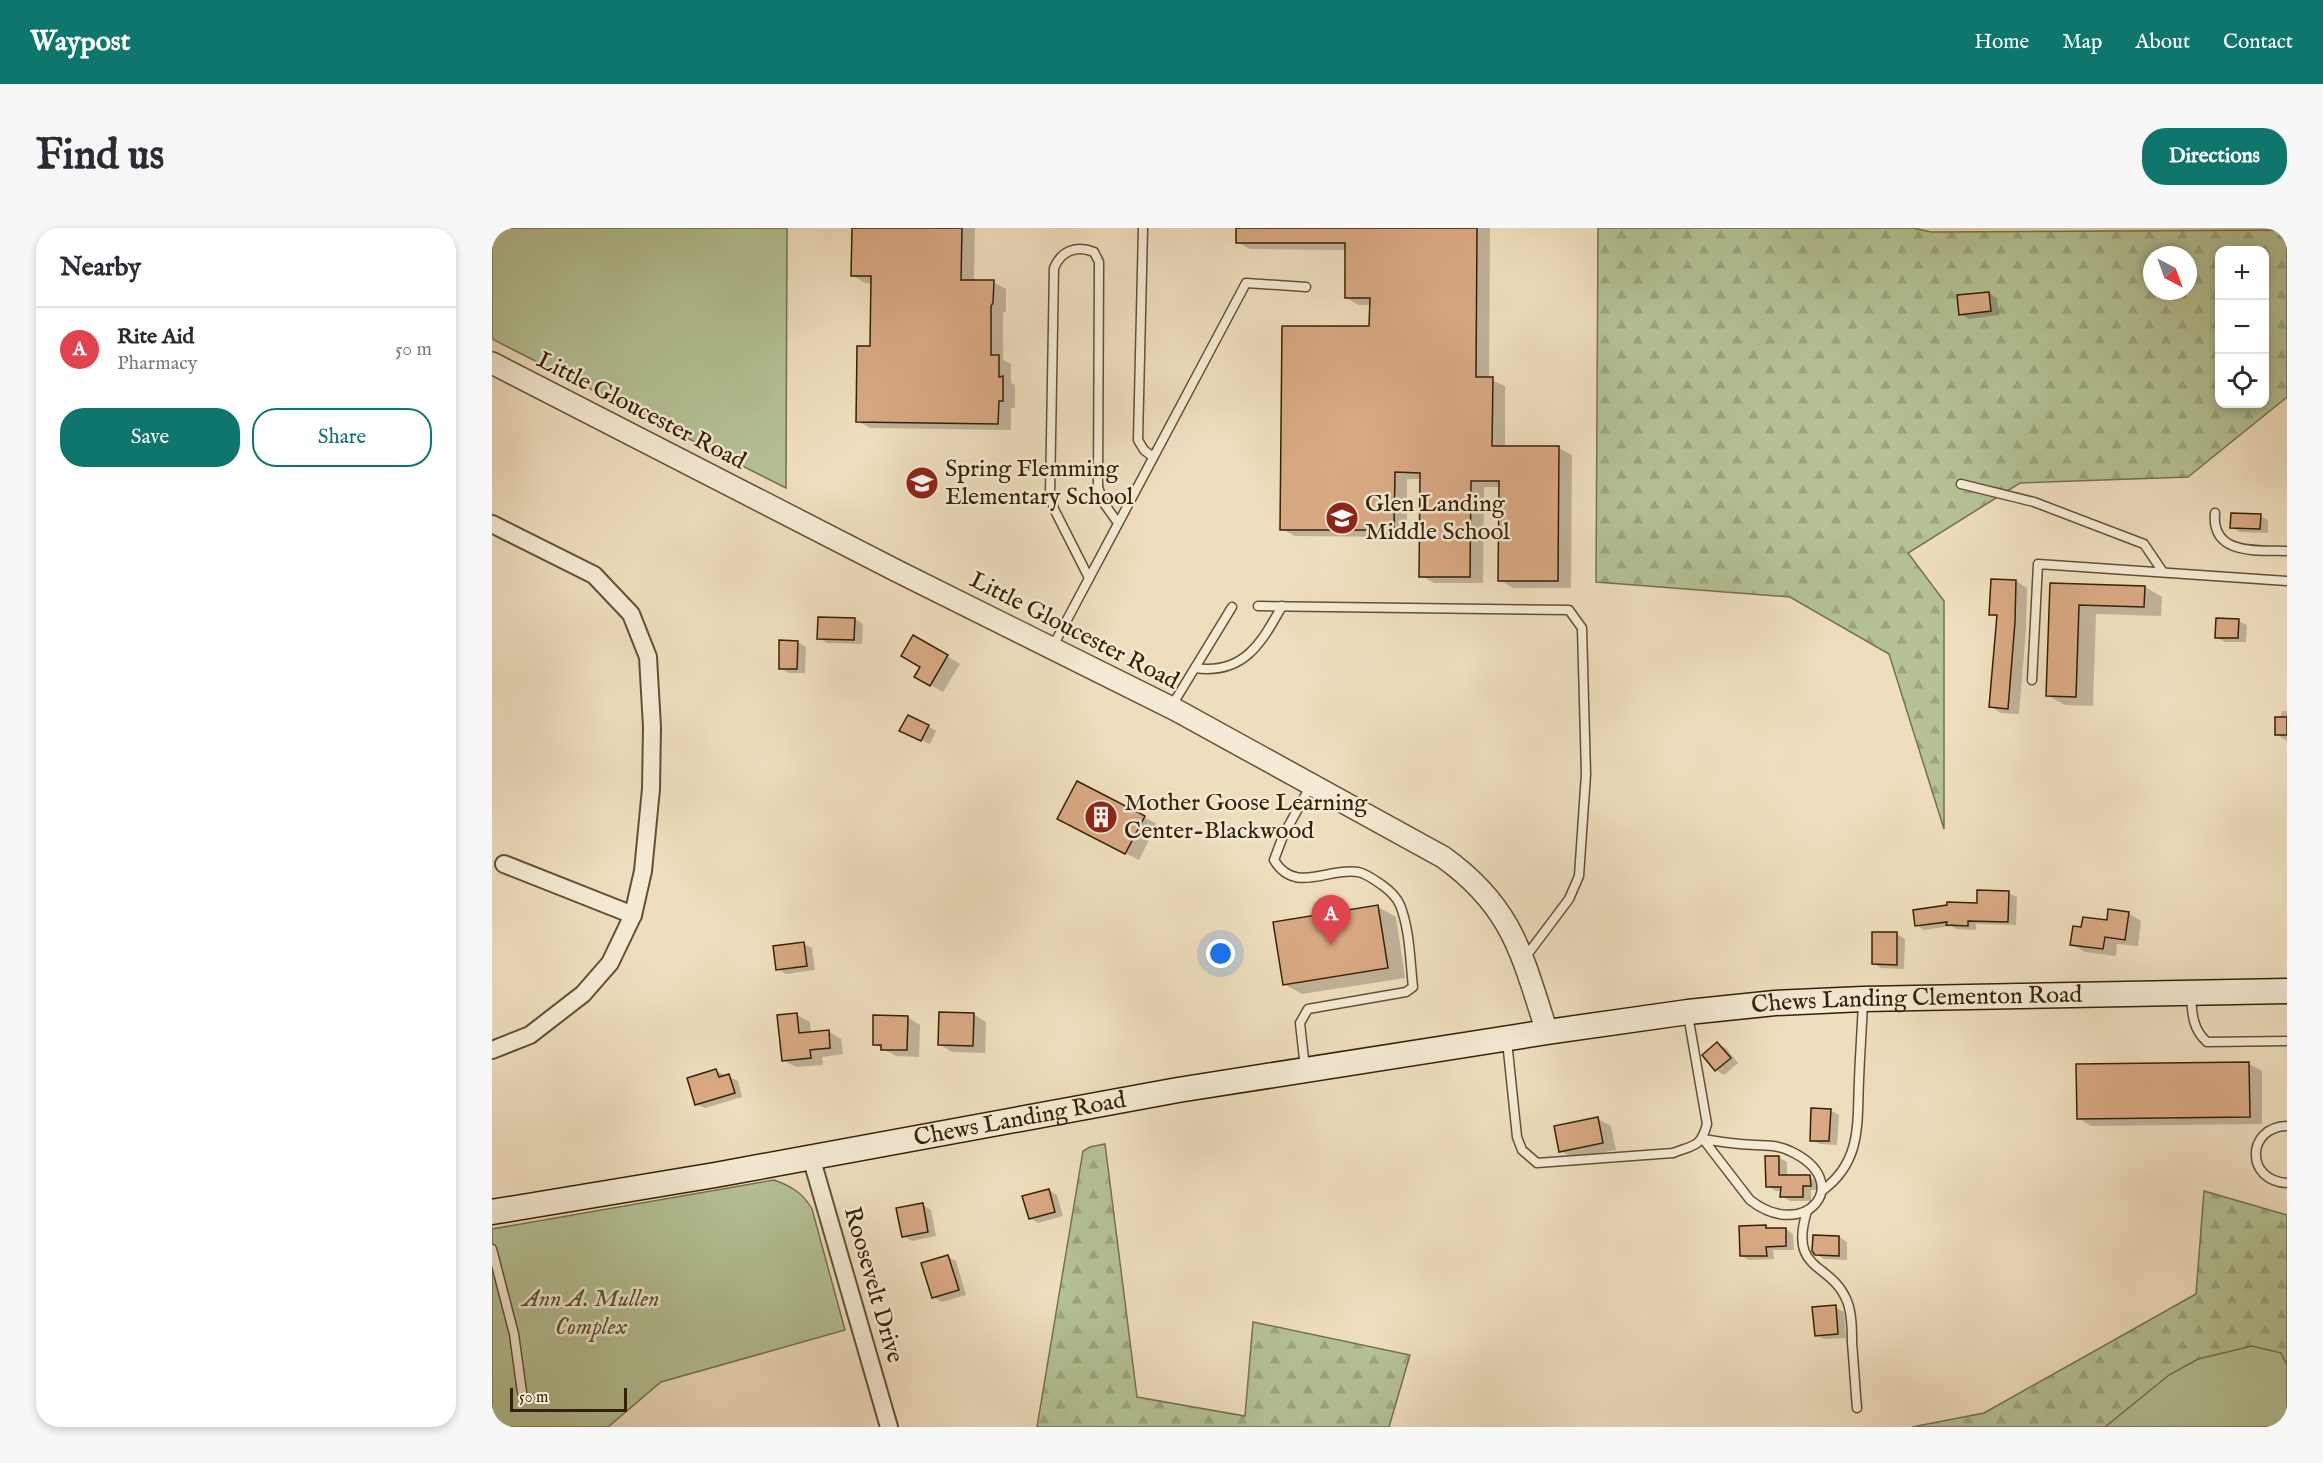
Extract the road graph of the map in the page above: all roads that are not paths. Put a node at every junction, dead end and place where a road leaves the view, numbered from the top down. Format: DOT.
graph roads {
  1 [pos="1143,228"];
  2 [pos="1306,287"];
  3 [pos="492,363"];
  4 [pos="1153,457"];
  5 [pos="1961,484"];
  6 [pos="2215,513"];
  7 [pos="1118,523"];
  8 [pos="492,524"];
  9 [pos="2287,551"];
  10 [pos="2163,572"];
  11 [pos="1089,578"];
  12 [pos="2287,581"];
  13 [pos="1258,606"];
  14 [pos="1282,606"];
  15 [pos="1232,608"];
  16 [pos="1051,648"];
  17 [pos="1195,668"];
  18 [pos="2032,680"];
  19 [pos="1170,708"];
  20 [pos="1311,785"];
  21 [pos="504,864"];
  22 [pos="633,915"];
  23 [pos="1523,959"];
  24 [pos="2287,992"];
  25 [pos="2191,994"];
  26 [pos="1863,999"];
  27 [pos="1688,1012"];
  28 [pos="1547,1032"];
  29 [pos="1507,1038"];
  30 [pos="2287,1041"];
  31 [pos="492,1050"];
  32 [pos="1306,1070"];
  33 [pos="2287,1126"];
  34 [pos="1703,1139"];
  35 [pos="811,1157"];
  36 [pos="2287,1183"];
  37 [pos="1824,1190"];
  38 [pos="1807,1211"];
  39 [pos="492,1212"];
  40 [pos="492,1249"];
  41 [pos="522,1392"];
  42 [pos="1857,1408"];
  43 [pos="887,1426"];
  1 -- 4 [label="lane"];
  2 -- 4 [label="lane"];
  3 -- 16 [label="street, Little Gloucester Road"];
  4 -- 7 [label="lane"];
  5 -- 10 [label="lane"];
  6 -- 9 [label="lane"];
  7 -- 11 [label="lane"];
  7 -- 11 [label="lane"];
  8 -- 22 [label="street"];
  10 -- 12 [label="lane"];
  10 -- 18 [label="lane"];
  11 -- 16 [label="lane"];
  13 -- 14 [label="lane"];
  14 -- 17 [label="lane"];
  14 -- 23 [label="lane"];
  15 -- 17 [label="lane"];
  16 -- 19 [label="street, Little Gloucester Road"];
  17 -- 19 [label="lane"];
  19 -- 20 [label="street, Little Gloucester Road"];
  20 -- 23 [label="street, Little Gloucester Road"];
  20 -- 32 [label="lane"];
  21 -- 22 [label="street"];
  22 -- 31 [label="street"];
  23 -- 28 [label="street, Little Gloucester Road"];
  24 -- 25 [label="main road, Chews Landing Clementon Road"];
  25 -- 26 [label="main road, Chews Landing Clementon Road"];
  25 -- 30 [label="lane"];
  26 -- 27 [label="main road, Chews Landing Clementon Road"];
  26 -- 37 [label="lane"];
  27 -- 28 [label="main road, Chews Landing Clementon Road"];
  27 -- 34 [label="lane"];
  28 -- 29 [label="main road, Chews Landing Road"];
  29 -- 32 [label="main road, Chews Landing Road"];
  29 -- 34 [label="lane"];
  32 -- 35 [label="main road, Chews Landing Road"];
  33 -- 36 [label="lane"];
  34 -- 37 [label="lane"];
  34 -- 38 [label="lane"];
  35 -- 39 [label="main road, Chews Landing Road"];
  35 -- 43 [label="street, Roosevelt Drive"];
  37 -- 38 [label="lane"];
  38 -- 42 [label="lane"];
  40 -- 41 [label="lane"];
}
